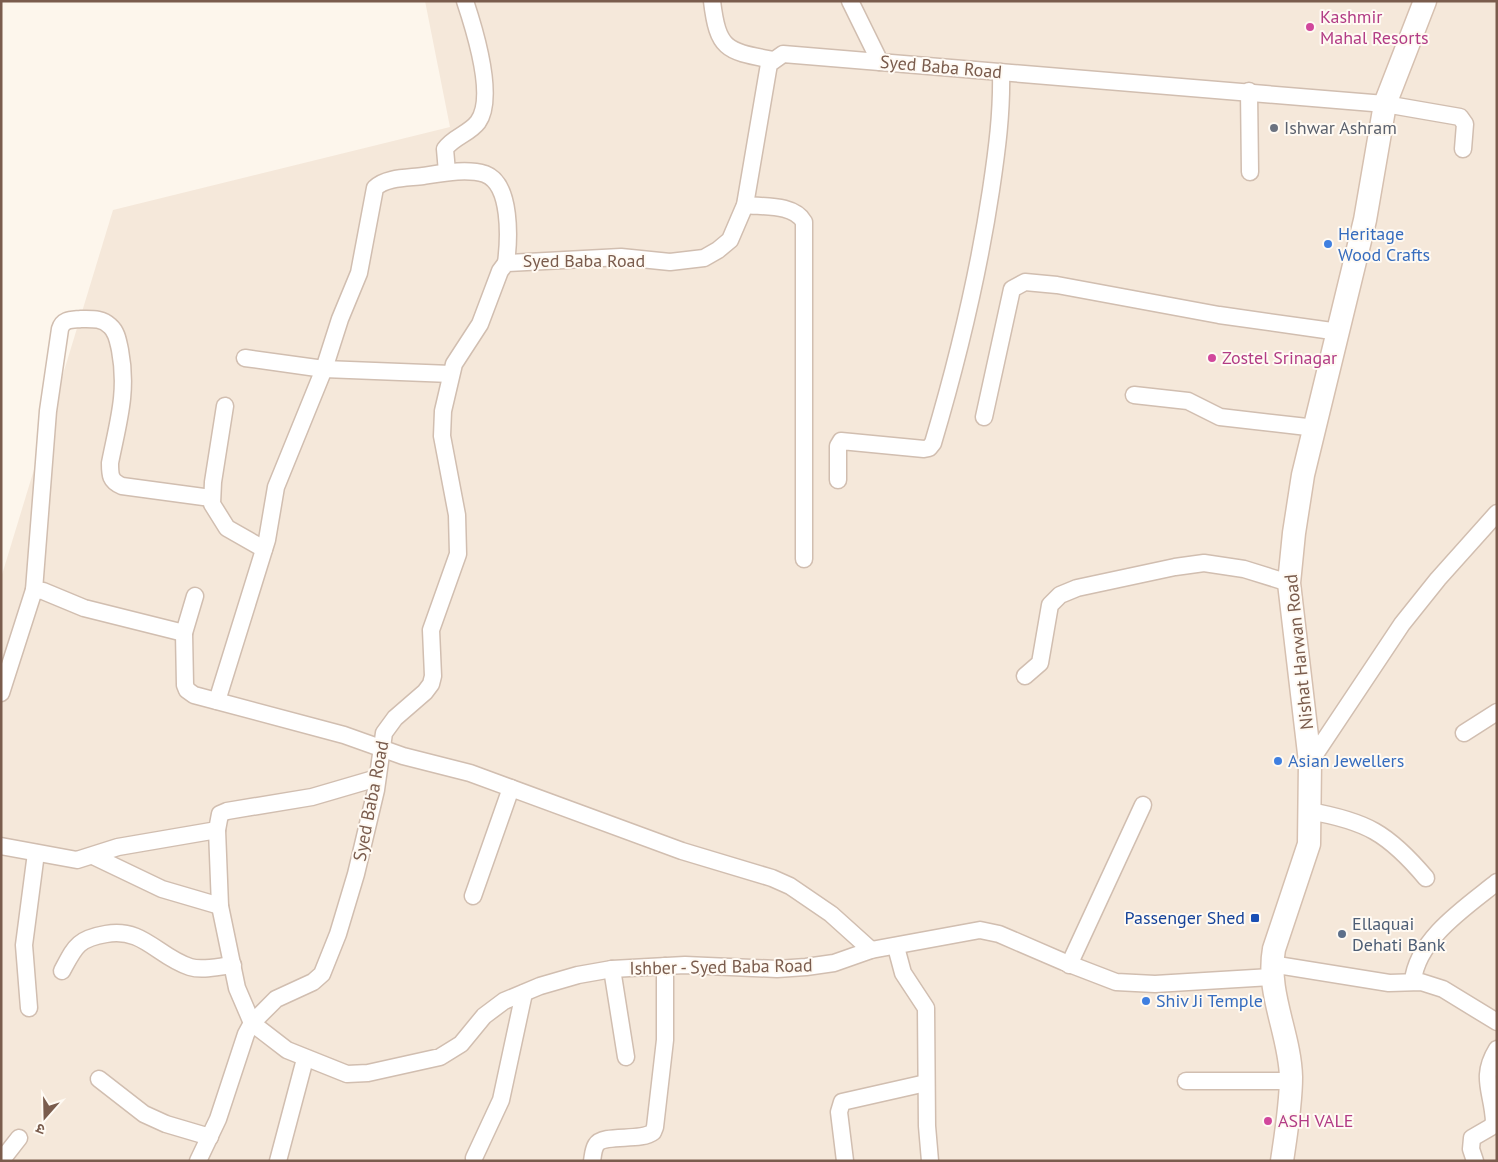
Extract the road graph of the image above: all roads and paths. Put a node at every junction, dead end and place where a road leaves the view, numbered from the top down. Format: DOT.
graph roads {
  1 [pos="465,1"];
  2 [pos="712,1"];
  3 [pos="850,1"];
  4 [pos="1425,1"];
  5 [pos="772,60"];
  6 [pos="880,62"];
  7 [pos="1001,72"];
  8 [pos="1249,92"];
  9 [pos="1385,104"];
  10 [pos="1464,149"];
  11 [pos="447,172"];
  12 [pos="1250,172"];
  13 [pos="745,205"];
  14 [pos="506,263"];
  15 [pos="1339,332"];
  16 [pos="245,358"];
  17 [pos="324,369"];
  18 [pos="451,374"];
  19 [pos="1134,395"];
  20 [pos="225,406"];
  21 [pos="984,417"];
  22 [pos="1316,428"];
  23 [pos="838,480"];
  24 [pos="211,498"];
  25 [pos="1497,513"];
  26 [pos="264,550"];
  27 [pos="804,559"];
  28 [pos="1288,583"];
  29 [pos="34,590"];
  30 [pos="195,596"];
  31 [pos="184,633"];
  32 [pos="1025,676"];
  33 [pos="1,693"];
  34 [pos="217,701"];
  35 [pos="1497,712"];
  36 [pos="1464,733"];
  37 [pos="381,748"];
  38 [pos="1310,762"];
  39 [pos="378,778"];
  40 [pos="511,788"];
  41 [pos="1143,805"];
  42 [pos="1309,811"];
  43 [pos="217,830"];
  44 [pos="1,846"];
  45 [pos="36,853"];
  46 [pos="93,856"];
  47 [pos="1426,878"];
  48 [pos="1497,882"];
  49 [pos="473,896"];
  50 [pos="220,906"];
  51 [pos="896,947"];
  52 [pos="871,950"];
  53 [pos="233,965"];
  54 [pos="1070,965"];
  55 [pos="665,966"];
  56 [pos="612,969"];
  57 [pos="1271,970"];
  58 [pos="62,971"];
  59 [pos="1413,981"];
  60 [pos="524,993"];
  61 [pos="29,1008"];
  62 [pos="1497,1022"];
  63 [pos="252,1023"];
  64 [pos="1497,1049"];
  65 [pos="626,1056"];
  66 [pos="305,1059"];
  67 [pos="99,1079"];
  68 [pos="1186,1081"];
  69 [pos="1290,1081"];
  70 [pos="926,1083"];
  71 [pos="210,1137"];
  72 [pos="19,1138"];
  73 [pos="474,1158"];
  74 [pos="1,1161"];
  75 [pos="198,1161"];
  76 [pos="278,1161"];
  77 [pos="592,1161"];
  78 [pos="845,1161"];
  79 [pos="930,1161"];
  80 [pos="1282,1161"];
  81 [pos="1475,1161"];
  1 -- 11 [label="street"];
  2 -- 5 [label="street"];
  3 -- 6 [label="street"];
  4 -- 9 [label="main road, Nishat Harwan Road"];
  5 -- 6 [label="street, Syed Baba Road"];
  5 -- 13 [label="street, Syed Baba Road"];
  6 -- 7 [label="street, Syed Baba Road"];
  7 -- 8 [label="street, Syed Baba Road"];
  7 -- 23 [label="street"];
  8 -- 9 [label="street, Syed Baba Road"];
  8 -- 12 [label="street"];
  9 -- 10 [label="street, Syed Baba Road"];
  9 -- 15 [label="main road, Nishat Harwan Road"];
  11 -- 14 [label="street"];
  11 -- 17 [label="street"];
  13 -- 14 [label="street, Syed Baba Road"];
  13 -- 27 [label="street"];
  14 -- 18 [label="street, Syed Baba Road"];
  15 -- 21 [label="street"];
  15 -- 22 [label="main road, Nishat Harwan Road"];
  16 -- 17 [label="street"];
  17 -- 18 [label="street"];
  17 -- 26 [label="street"];
  18 -- 37 [label="street, Syed Baba Road"];
  19 -- 22 [label="street"];
  20 -- 24 [label="street"];
  22 -- 28 [label="main road, Nishat Harwan Road"];
  24 -- 26 [label="street"];
  24 -- 29 [label="street"];
  25 -- 38 [label="street"];
  26 -- 34 [label="street"];
  28 -- 32 [label="street"];
  28 -- 38 [label="main road, Nishat Harwan Road"];
  29 -- 31 [label="street"];
  29 -- 33 [label="street"];
  30 -- 31 [label="street"];
  31 -- 34 [label="street"];
  34 -- 37 [label="street"];
  35 -- 36 [label="street"];
  37 -- 39 [label="street, Syed Baba Road"];
  37 -- 40 [label="street"];
  38 -- 42 [label="main road, Nishat Harwan Road"];
  39 -- 43 [label="street"];
  39 -- 63 [label="street, Syed Baba Road"];
  40 -- 49 [label="street"];
  40 -- 52 [label="street"];
  41 -- 54 [label="street"];
  42 -- 47 [label="street"];
  42 -- 57 [label="main road, Nishat Harwan Road"];
  43 -- 46 [label="street"];
  43 -- 50 [label="street"];
  44 -- 45 [label="street"];
  45 -- 46 [label="street"];
  45 -- 61 [label="street"];
  46 -- 50 [label="street"];
  48 -- 59 [label="street"];
  50 -- 53 [label="street"];
  51 -- 52 [label="street, Ishber - Syed Baba Road"];
  51 -- 54 [label="street, Ishber - Syed Baba Road"];
  51 -- 70 [label="street"];
  52 -- 55 [label="street, Ishber - Syed Baba Road"];
  53 -- 58 [label="street"];
  53 -- 63 [label="street"];
  54 -- 57 [label="street, Ishber - Syed Baba Road"];
  55 -- 56 [label="street, Ishber - Syed Baba Road"];
  55 -- 77 [label="street"];
  56 -- 60 [label="street, Ishber - Syed Baba Road"];
  56 -- 65 [label="street"];
  57 -- 59 [label="street, Ishber - Syed Baba Road"];
  57 -- 69 [label="main road, Nishat Harwan Road"];
  59 -- 62 [label="street"];
  60 -- 66 [label="street, Ishber - Syed Baba Road"];
  60 -- 73 [label="street"];
  63 -- 66 [label="street, Ishber - Syed Baba Road"];
  63 -- 71 [label="street, Syed Baba Road"];
  64 -- 81 [label="street"];
  66 -- 76 [label="street"];
  67 -- 71 [label="street"];
  68 -- 69 [label="street"];
  69 -- 80 [label="main road, Nishat Harwan Road"];
  70 -- 78 [label="street"];
  70 -- 79 [label="street"];
  71 -- 75 [label="street, Syed Baba Road"];
  72 -- 74 [label="street"];
}
